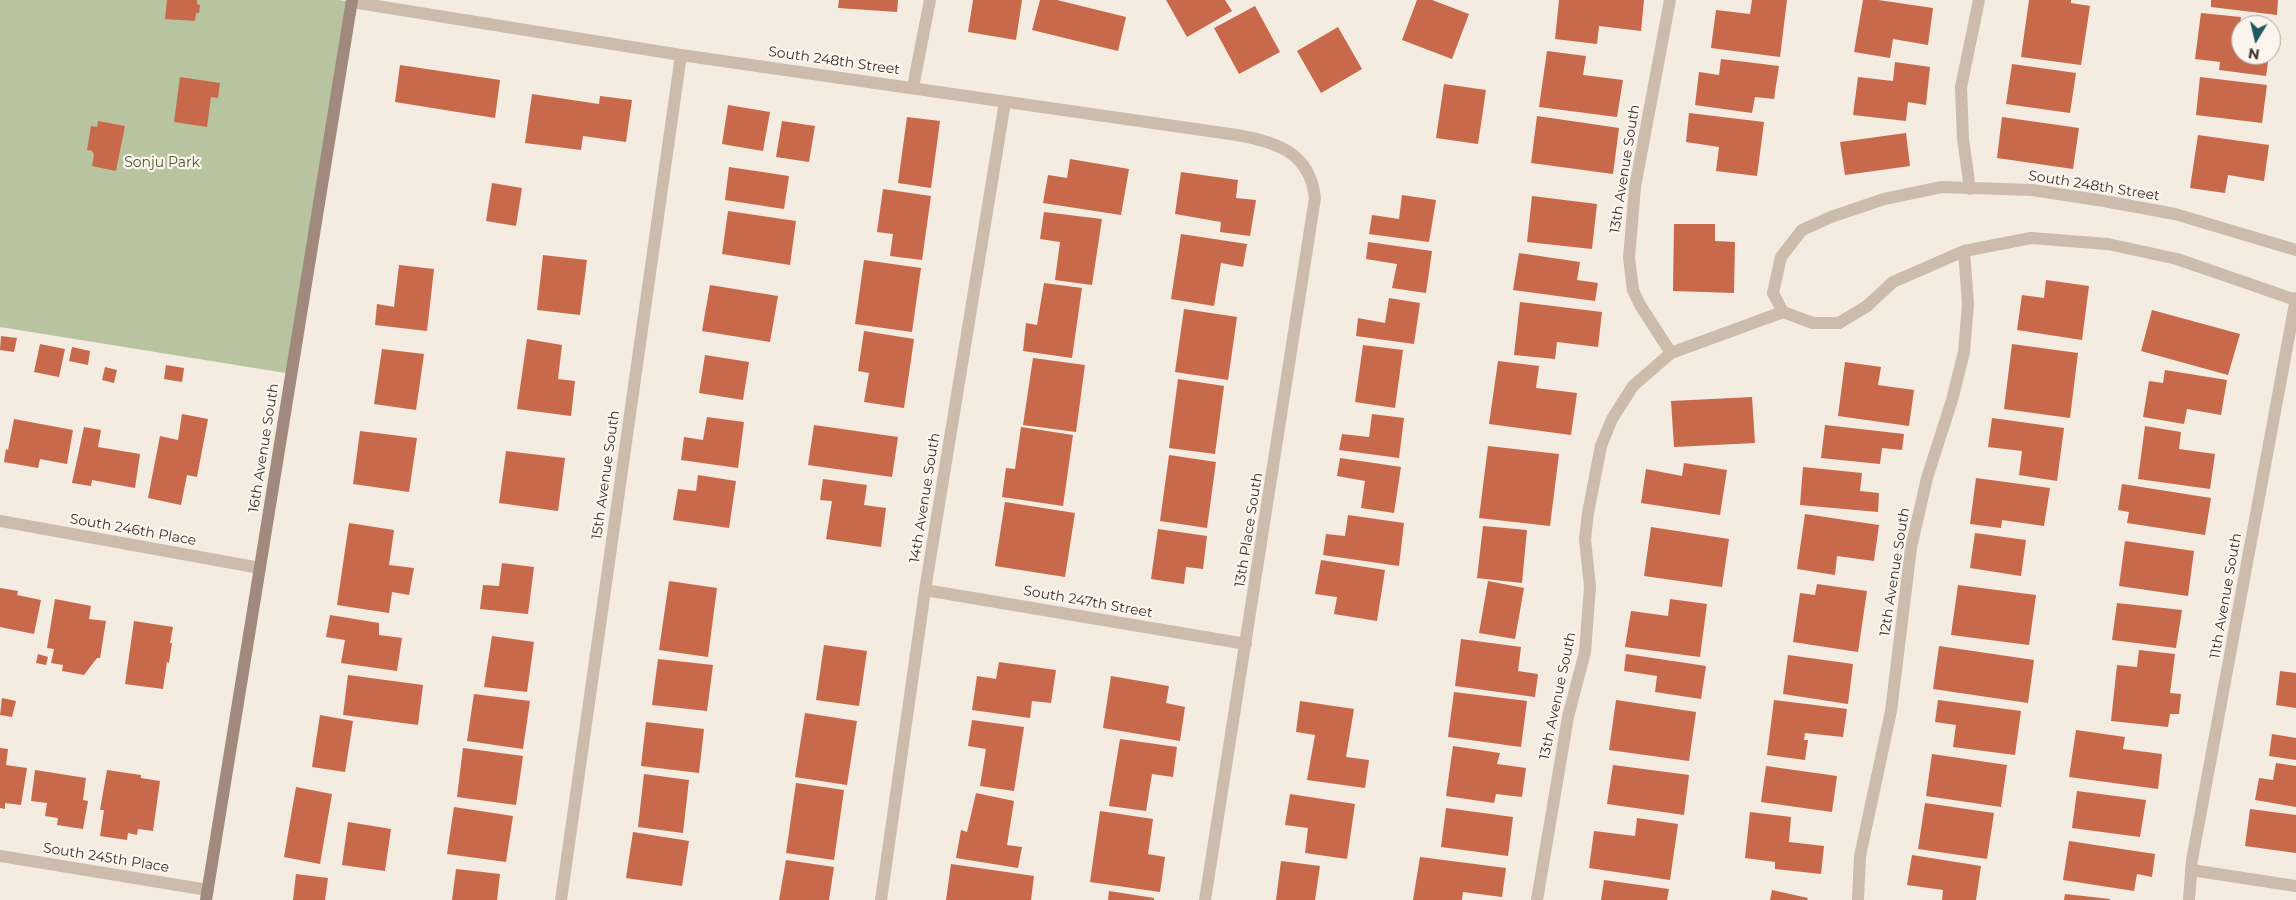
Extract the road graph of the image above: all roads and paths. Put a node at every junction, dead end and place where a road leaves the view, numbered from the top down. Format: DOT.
graph roads {
  1 [pos="930,0"];
  2 [pos="1670,0"];
  3 [pos="1979,0"];
  4 [pos="352,1"];
  5 [pos="681,55"];
  6 [pos="913,87"];
  7 [pos="1005,102"];
  8 [pos="1304,165"];
  9 [pos="1970,189"];
  10 [pos="2296,250"];
  11 [pos="1964,251"];
  12 [pos="2296,299"];
  13 [pos="1783,312"];
  14 [pos="1671,353"];
  15 [pos="0,521"];
  16 [pos="260,568"];
  17 [pos="925,590"];
  18 [pos="1246,644"];
  19 [pos="0,856"];
  20 [pos="2191,870"];
  21 [pos="2296,886"];
  22 [pos="207,895"];
  23 [pos="561,900"];
  24 [pos="881,900"];
  25 [pos="1205,900"];
  26 [pos="1537,900"];
  27 [pos="1858,900"];
  28 [pos="2189,900"];
  1 -- 6 [label="street"];
  2 -- 14 [label="street, 13th Avenue South"];
  3 -- 9 [label="street"];
  4 -- 5 [label="street, South 248th Street"];
  4 -- 16 [label="main road, 16th Avenue South"];
  5 -- 6 [label="street, South 248th Street"];
  5 -- 23 [label="street, 15th Avenue South"];
  6 -- 7 [label="street, South 248th Street"];
  7 -- 8 [label="street, South 248th Street"];
  7 -- 17 [label="street, 14th Avenue South"];
  8 -- 18 [label="street, 13th Place South"];
  9 -- 10 [label="street, South 248th Street"];
  9 -- 13 [label="street, South 248th Street"];
  11 -- 12 [label="street"];
  11 -- 13 [label="street"];
  11 -- 27 [label="street, 12th Avenue South"];
  12 -- 20 [label="street, 11th Avenue South"];
  13 -- 14 [label="street"];
  14 -- 26 [label="street, 13th Avenue South"];
  15 -- 16 [label="street, South 246th Place"];
  16 -- 22 [label="main road, 16th Avenue South"];
  17 -- 18 [label="street, South 247th Street"];
  17 -- 24 [label="street, 14th Avenue South"];
  18 -- 25 [label="street, 13th Place South"];
  19 -- 22 [label="street, South 245th Place"];
  20 -- 21 [label="street"];
  20 -- 28 [label="street, 11th Avenue South"];
}
